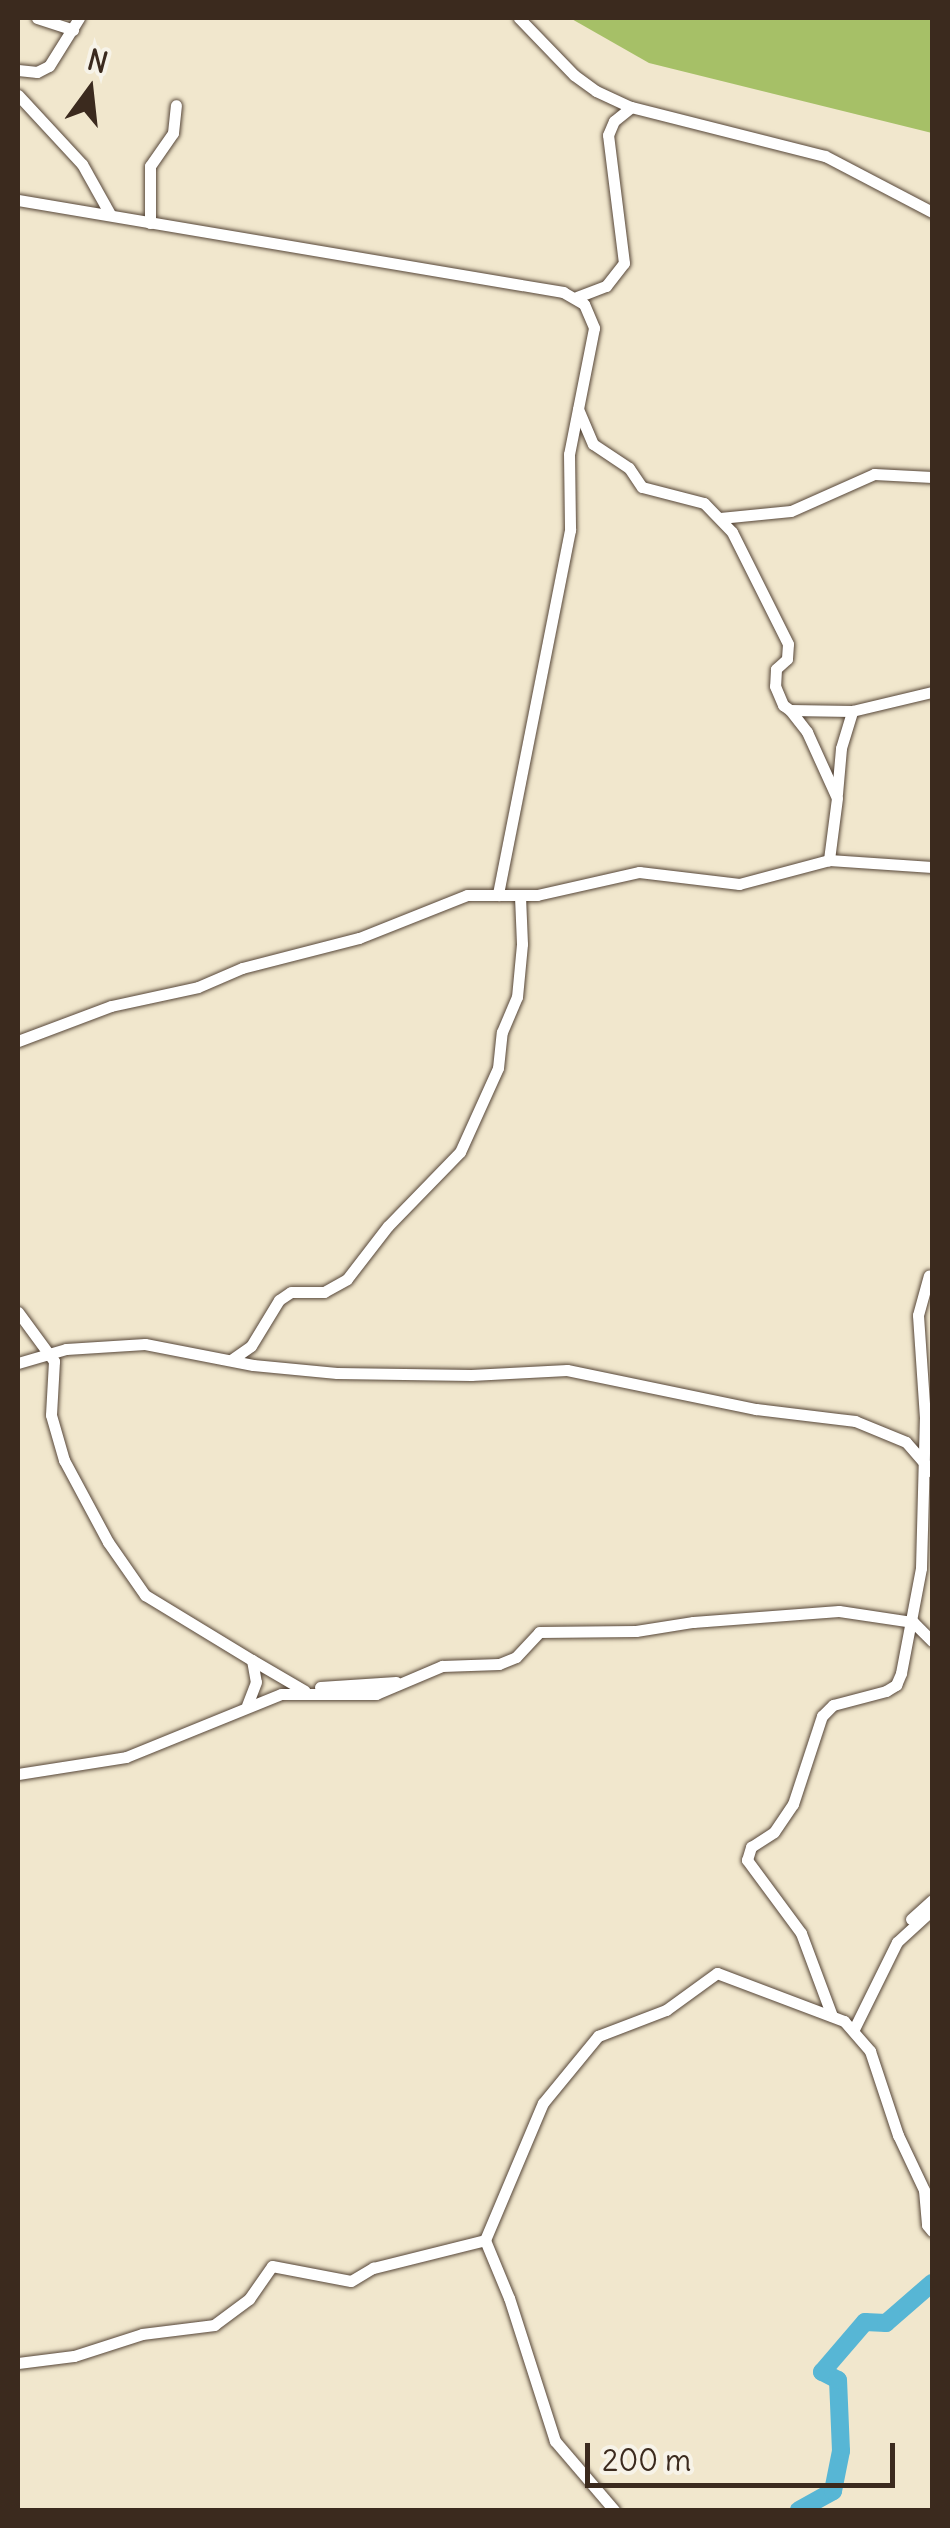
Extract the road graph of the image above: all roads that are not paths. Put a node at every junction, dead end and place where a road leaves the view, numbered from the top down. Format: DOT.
graph roads {
  1 [pos="37,18"];
  2 [pos="80,18"];
  3 [pos="519,18"];
  4 [pos="73,30"];
  5 [pos="18,70"];
  6 [pos="18,95"];
  7 [pos="176,105"];
  8 [pos="631,107"];
  9 [pos="18,200"];
  10 [pos="932,212"];
  11 [pos="110,214"];
  12 [pos="150,224"];
  13 [pos="577,297"];
  14 [pos="578,409"];
  15 [pos="932,477"];
  16 [pos="720,518"];
  17 [pos="932,692"];
  18 [pos="790,710"];
  19 [pos="852,711"];
  20 [pos="837,798"];
  21 [pos="830,860"];
  22 [pos="932,867"];
  23 [pos="498,895"];
  24 [pos="520,896"];
  25 [pos="18,1041"];
  26 [pos="931,1275"];
  27 [pos="18,1312"];
  28 [pos="51,1354"];
  29 [pos="231,1360"];
  30 [pos="18,1364"];
  31 [pos="928,1469"];
  32 [pos="921,1551"];
  33 [pos="932,1564"];
  34 [pos="913,1622"];
  35 [pos="932,1641"];
  36 [pos="252,1660"];
  37 [pos="308,1691"];
  38 [pos="247,1706"];
  39 [pos="18,1774"];
  40 [pos="932,1900"];
  41 [pos="932,1910"];
  42 [pos="909,1928"];
  43 [pos="832,2016"];
  44 [pos="854,2029"];
  45 [pos="932,2231"];
  46 [pos="484,2240"];
  47 [pos="18,2362"];
  48 [pos="614,2510"];
  1 -- 4 [label="street"];
  2 -- 4 [label="street"];
  3 -- 8 [label="street"];
  4 -- 5 [label="street"];
  6 -- 11 [label="street"];
  7 -- 12 [label="street"];
  8 -- 10 [label="street"];
  8 -- 13 [label="street"];
  9 -- 11 [label="street"];
  11 -- 12 [label="street"];
  12 -- 13 [label="street"];
  13 -- 14 [label="street"];
  14 -- 16 [label="street"];
  14 -- 23 [label="street"];
  15 -- 16 [label="street"];
  16 -- 18 [label="street"];
  17 -- 19 [label="street"];
  18 -- 19 [label="street"];
  18 -- 20 [label="street"];
  19 -- 20 [label="street"];
  20 -- 21 [label="street"];
  21 -- 22 [label="street"];
  21 -- 24 [label="street"];
  23 -- 24 [label="street"];
  23 -- 25 [label="street"];
  24 -- 29 [label="street"];
  26 -- 31 [label="street"];
  27 -- 28 [label="street"];
  28 -- 29 [label="street"];
  28 -- 30 [label="street"];
  28 -- 36 [label="street"];
  29 -- 31 [label="street"];
  31 -- 32 [label="street"];
  32 -- 33 [label="street"];
  32 -- 34 [label="street"];
  34 -- 35 [label="street"];
  34 -- 37 [label="street"];
  34 -- 43 [label="street"];
  36 -- 37 [label="street"];
  36 -- 38 [label="street"];
  37 -- 38 [label="street"];
  38 -- 39 [label="street"];
  40 -- 42 [label="street"];
  41 -- 42 [label="street"];
  42 -- 44 [label="street"];
  43 -- 44 [label="street"];
  43 -- 46 [label="street"];
  44 -- 45 [label="street"];
  46 -- 47 [label="street"];
  46 -- 48 [label="street"];
}
